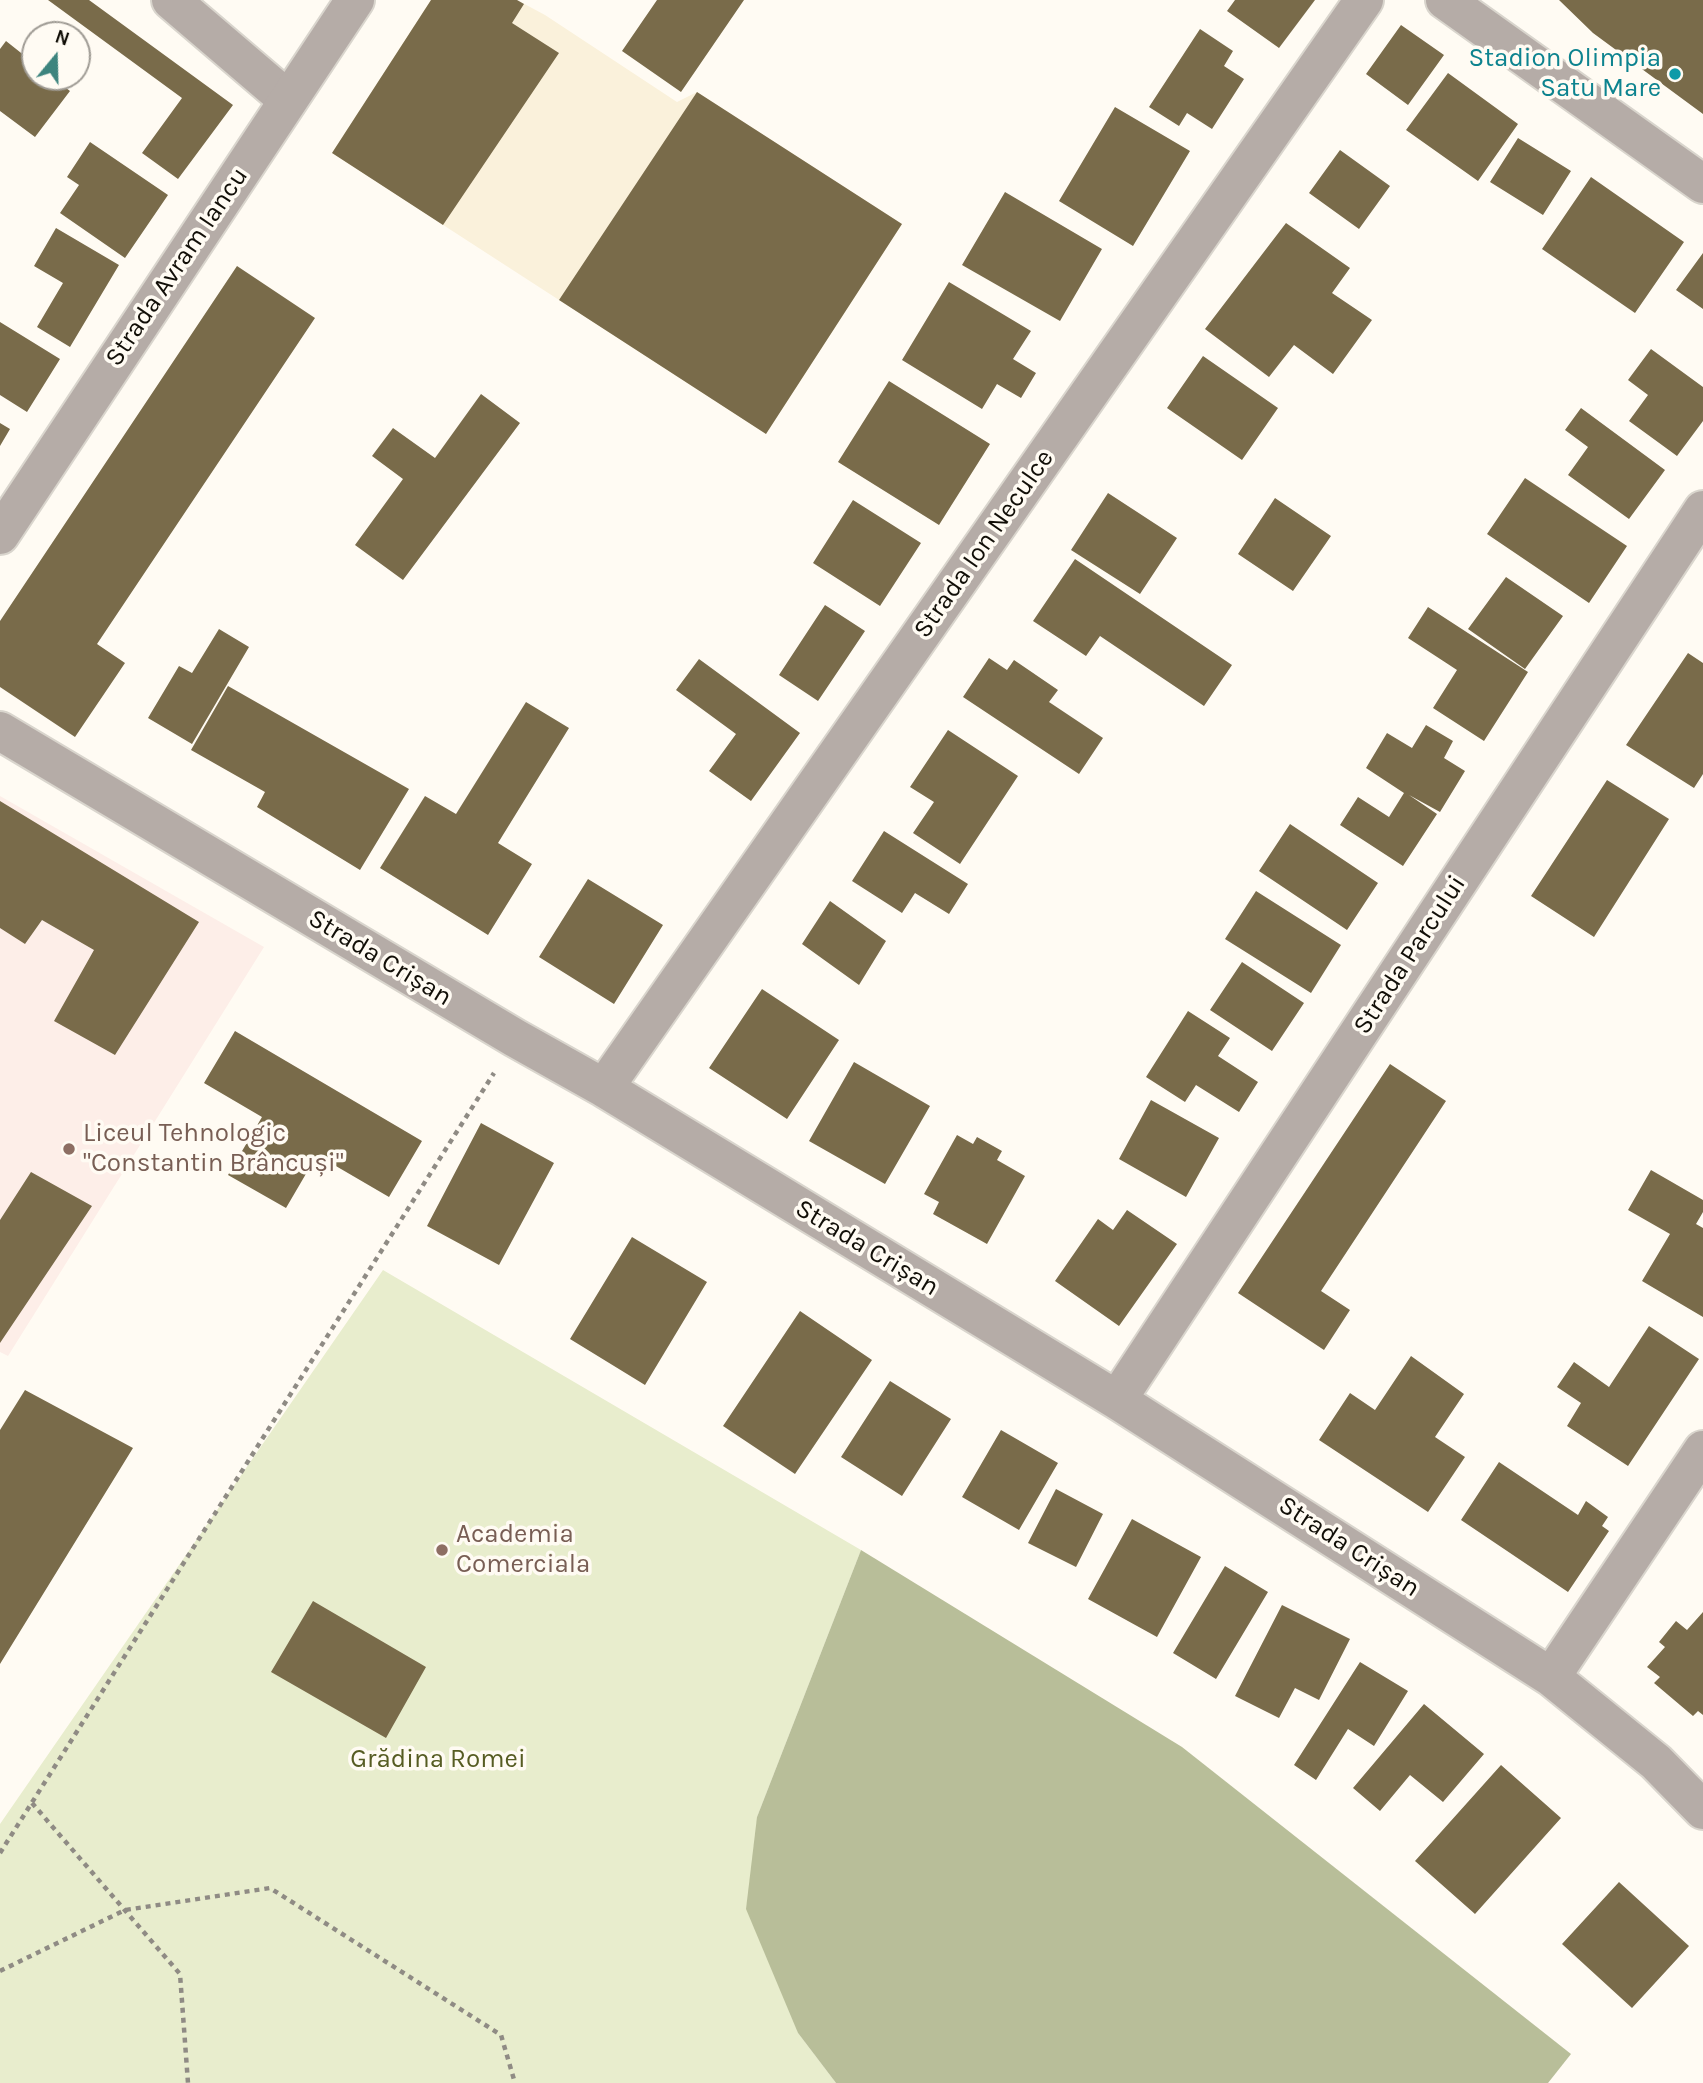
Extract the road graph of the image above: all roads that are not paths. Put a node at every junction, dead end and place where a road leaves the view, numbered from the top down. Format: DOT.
graph roads {
  1 [pos="171,0"];
  2 [pos="355,0"];
  3 [pos="1364,0"];
  4 [pos="1445,0"];
  5 [pos="288,100"];
  6 [pos="1703,184"];
  7 [pos="1703,510"];
  8 [pos="0,535"];
  9 [pos="0,731"];
  10 [pos="604,1088"];
  11 [pos="1117,1400"];
  12 [pos="1703,1450"];
  13 [pos="1551,1677"];
  14 [pos="1703,1810"];
  1 -- 5 [label="street"];
  2 -- 5 [label="street, Strada Avram Iancu"];
  3 -- 10 [label="street, Strada Ion Neculce"];
  4 -- 6 [label="street"];
  5 -- 8 [label="street, Strada Avram Iancu"];
  7 -- 11 [label="street, Strada Parcului"];
  9 -- 10 [label="street, Strada Crișan"];
  10 -- 11 [label="street, Strada Crișan"];
  11 -- 13 [label="street, Strada Crișan"];
  12 -- 13 [label="street"];
  13 -- 14 [label="street, Strada Crișan"];
}
